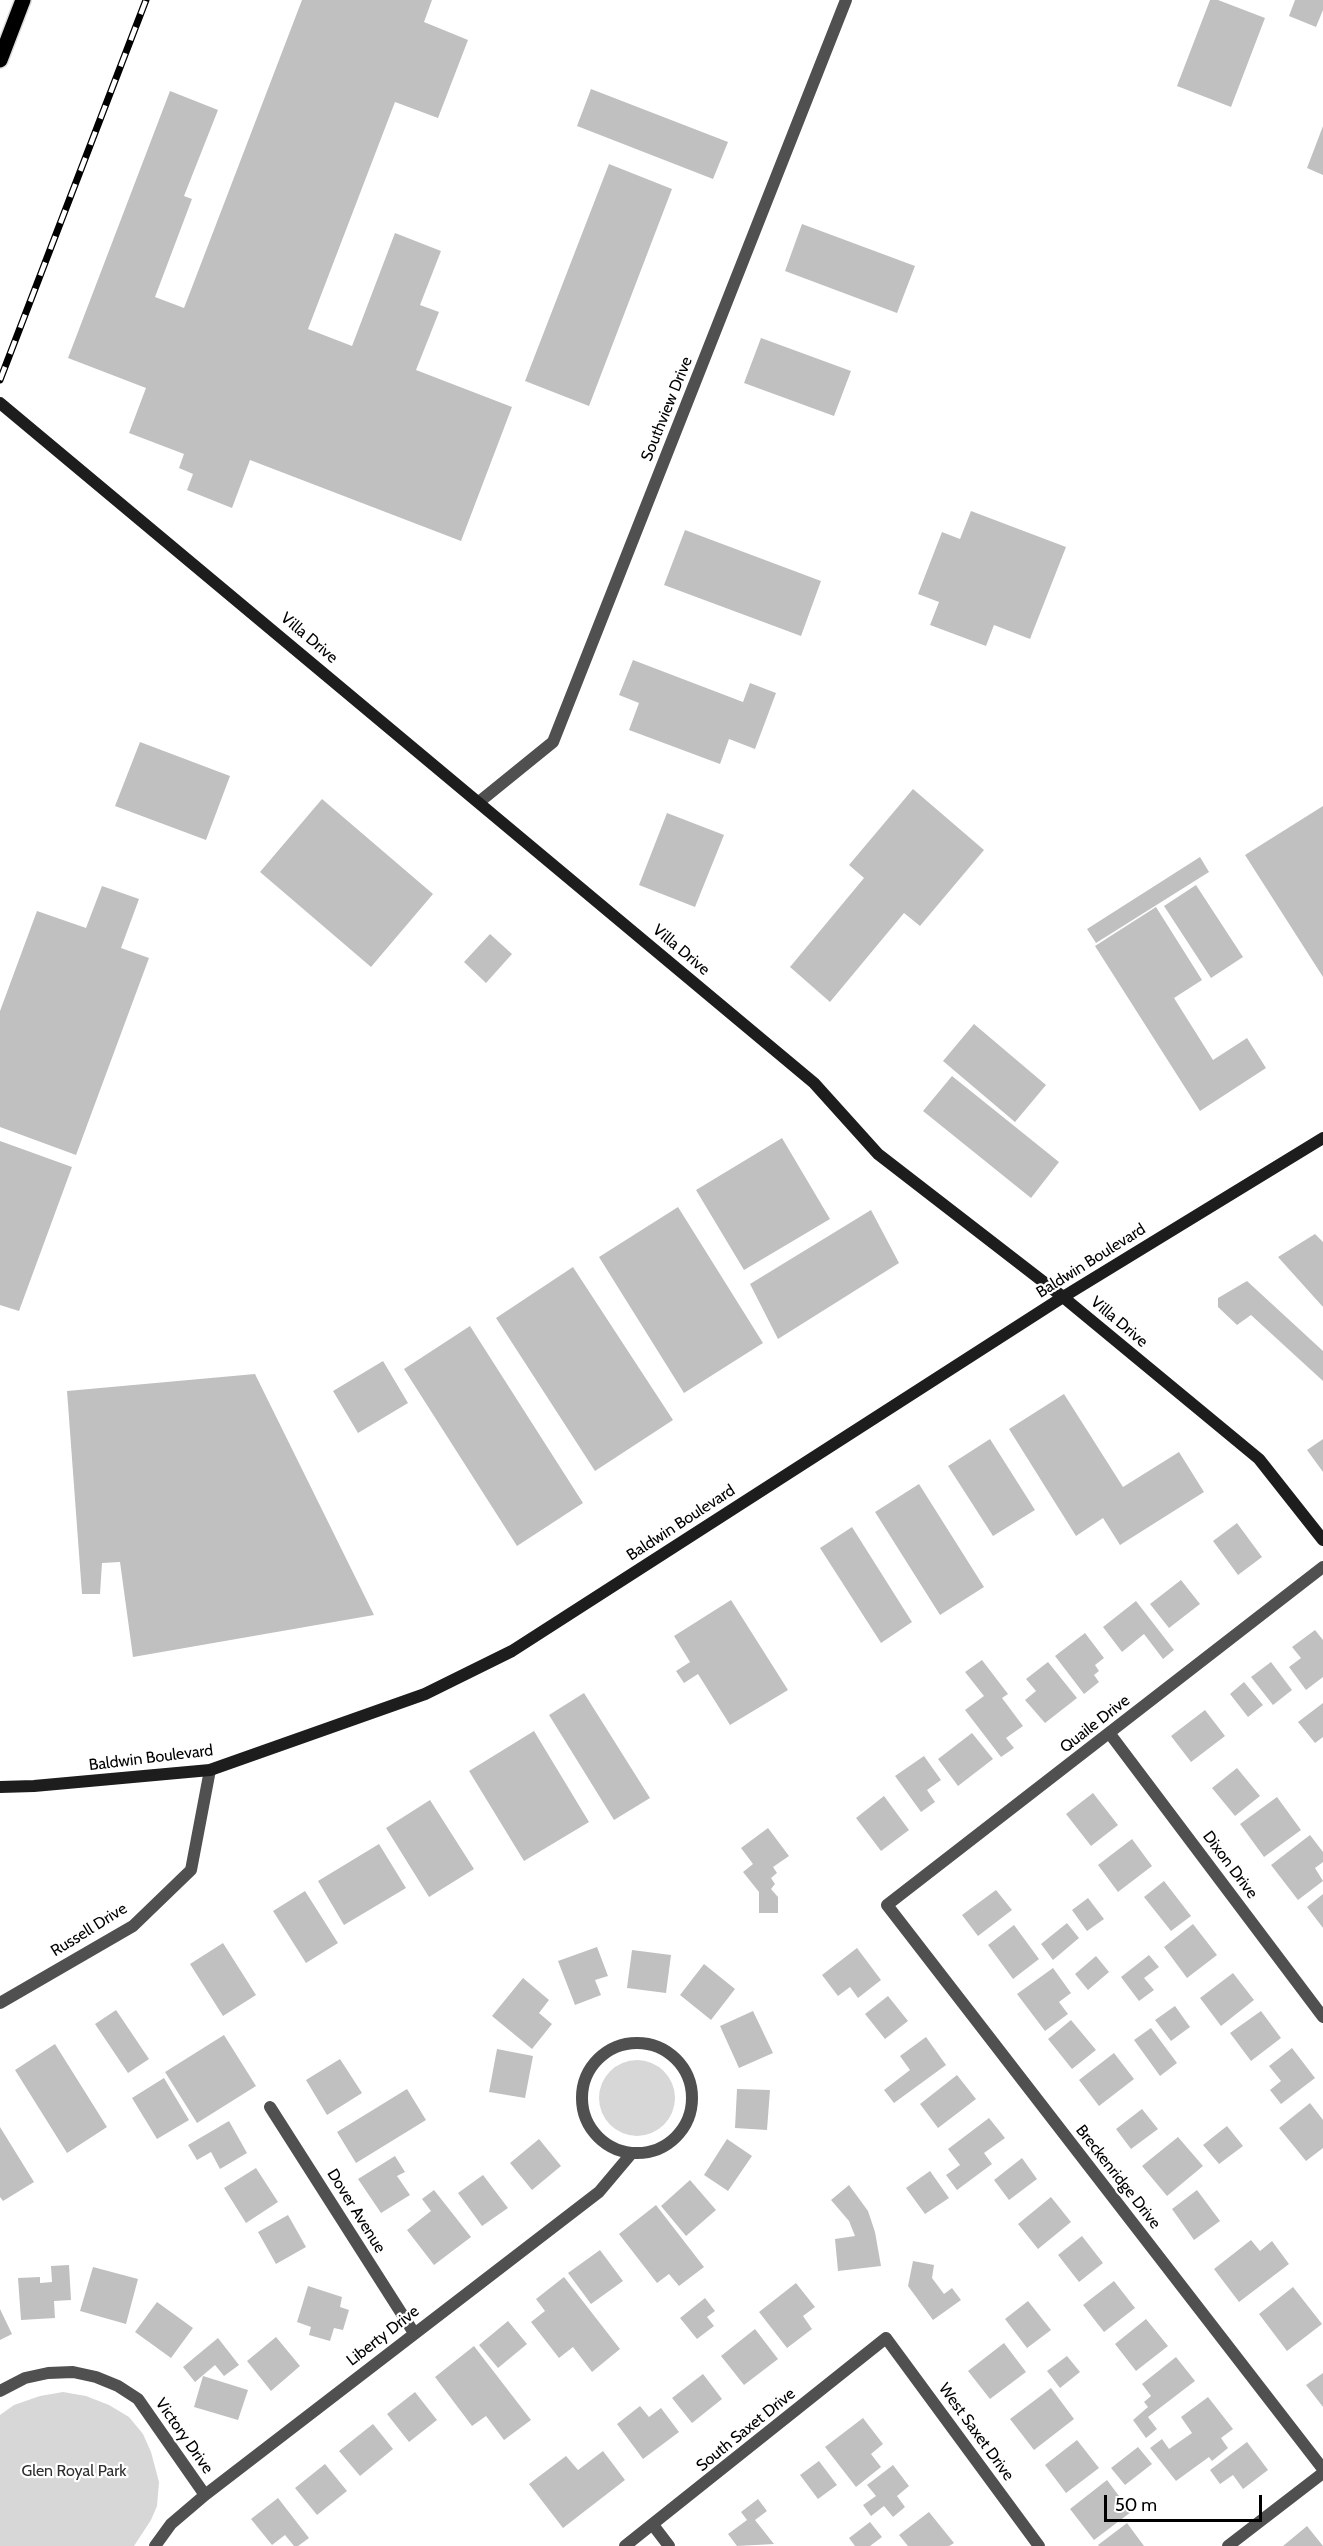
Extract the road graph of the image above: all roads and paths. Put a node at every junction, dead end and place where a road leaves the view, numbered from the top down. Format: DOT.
graph roads {
  1 [pos="23,0"];
  2 [pos="846,0"];
  3 [pos="0,60"];
  4 [pos="0,402"];
  5 [pos="479,802"];
  6 [pos="1323,1138"];
  7 [pos="1063,1297"];
  8 [pos="1323,1540"];
  9 [pos="1323,1568"];
  10 [pos="1110,1734"];
  11 [pos="210,1770"];
  12 [pos="0,1787"];
  13 [pos="887,1905"];
  14 [pos="0,2003"];
  15 [pos="1323,2017"];
  16 [pos="270,2107"];
  17 [pos="631,2154"];
  18 [pos="414,2333"];
  19 [pos="886,2338"];
  20 [pos="0,2391"];
  21 [pos="1323,2471"];
  22 [pos="205,2495"];
  23 [pos="653,2525"];
  24 [pos="155,2546"];
  25 [pos="625,2546"];
  26 [pos="669,2546"];
  27 [pos="1039,2546"];
  28 [pos="1228,2546"];
  1 -- 3 [label="main road"];
  2 -- 5 [label="street, Southview Drive"];
  4 -- 5 [label="street, Villa Drive"];
  5 -- 7 [label="street, Villa Drive"];
  6 -- 7 [label="street, Baldwin Boulevard"];
  7 -- 8 [label="street, Villa Drive"];
  7 -- 11 [label="street, Baldwin Boulevard"];
  9 -- 10 [label="street, Quaile Drive"];
  10 -- 13 [label="street, Quaile Drive"];
  10 -- 15 [label="street, Dixon Drive"];
  11 -- 12 [label="street, Baldwin Boulevard"];
  11 -- 14 [label="street, Russell Drive"];
  13 -- 21 [label="street, Breckenridge Drive"];
  16 -- 18 [label="street, Dover Avenue"];
  17 -- 17 [label="street"];
  17 -- 18 [label="street, Liberty Drive"];
  18 -- 22 [label="street, Liberty Drive"];
  19 -- 23 [label="street, South Saxet Drive"];
  19 -- 27 [label="street, West Saxet Drive"];
  20 -- 22 [label="street, Victory Drive"];
  21 -- 28 [label="street"];
  22 -- 24 [label="street, Liberty Drive"];
  23 -- 25 [label="street, South Saxet Drive"];
  23 -- 26 [label="street"];
}
